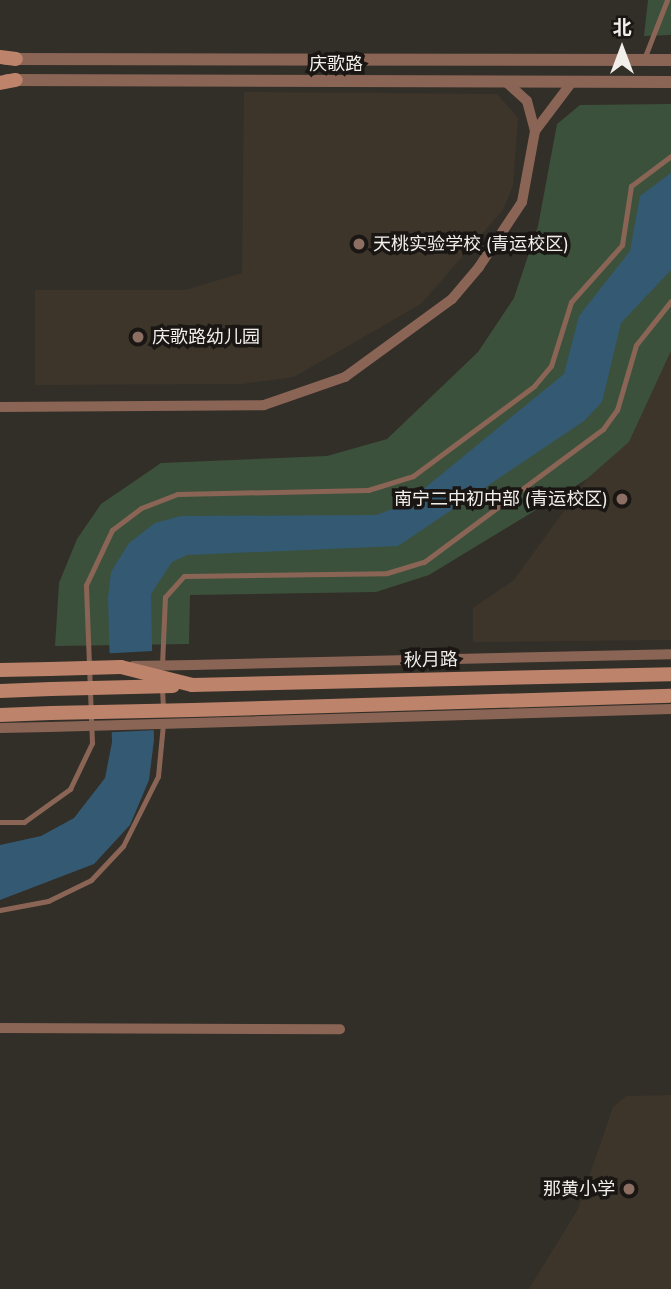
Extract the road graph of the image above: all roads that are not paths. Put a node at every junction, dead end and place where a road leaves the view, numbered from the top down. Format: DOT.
graph roads {
  1 [pos="667,0"];
  2 [pos="0,58"];
  3 [pos="16,59"];
  4 [pos="594,60"];
  5 [pos="644,60"];
  6 [pos="671,60"];
  7 [pos="16,80"];
  8 [pos="0,82"];
  9 [pos="506,82"];
  10 [pos="572,82"];
  11 [pos="593,82"];
  12 [pos="671,82"];
  13 [pos="535,131"];
  14 [pos="671,156"];
  15 [pos="671,301"];
  16 [pos="0,407"];
  17 [pos="671,654"];
  18 [pos="121,667"];
  19 [pos="0,670"];
  20 [pos="671,674"];
  21 [pos="192,685"];
  22 [pos="0,691"];
  23 [pos="671,695"];
  24 [pos="651,696"];
  25 [pos="671,703"];
  26 [pos="671,709"];
  27 [pos="0,715"];
  28 [pos="194,716"];
  29 [pos="50,720"];
  30 [pos="0,728"];
  31 [pos="0,822"];
  32 [pos="0,910"];
  33 [pos="0,1028"];
  34 [pos="340,1029"];
  1 -- 5 [label="lane"];
  2 -- 3 [label="main road"];
  3 -- 4 [label="street, 庆歌路"];
  4 -- 5 [label="street, 庆歌路"];
  4 -- 11 [label="street"];
  5 -- 6 [label="street, 庆歌路"];
  7 -- 8 [label="main road"];
  7 -- 9 [label="street, 庆歌路"];
  9 -- 10 [label="street, 庆歌路"];
  9 -- 13 [label="street"];
  10 -- 11 [label="street, 庆歌路"];
  10 -- 13 [label="street"];
  11 -- 12 [label="street, 庆歌路"];
  13 -- 16 [label="street"];
  14 -- 31 [label="lane"];
  15 -- 32 [label="lane"];
  17 -- 18 [label="street, bridge"];
  18 -- 19 [label="main road, bridge"];
  18 -- 21 [label="main road, bridge"];
  20 -- 21 [label="main road, 秋月路"];
  21 -- 22 [label="main road, 秋月路, bridge"];
  23 -- 24 [label="main road"];
  24 -- 25 [label="main road"];
  24 -- 28 [label="main road"];
  26 -- 28 [label="street"];
  27 -- 29 [label="main road"];
  28 -- 29 [label="main road, bridge"];
  29 -- 30 [label="street"];
  33 -- 34 [label="street"];
}
